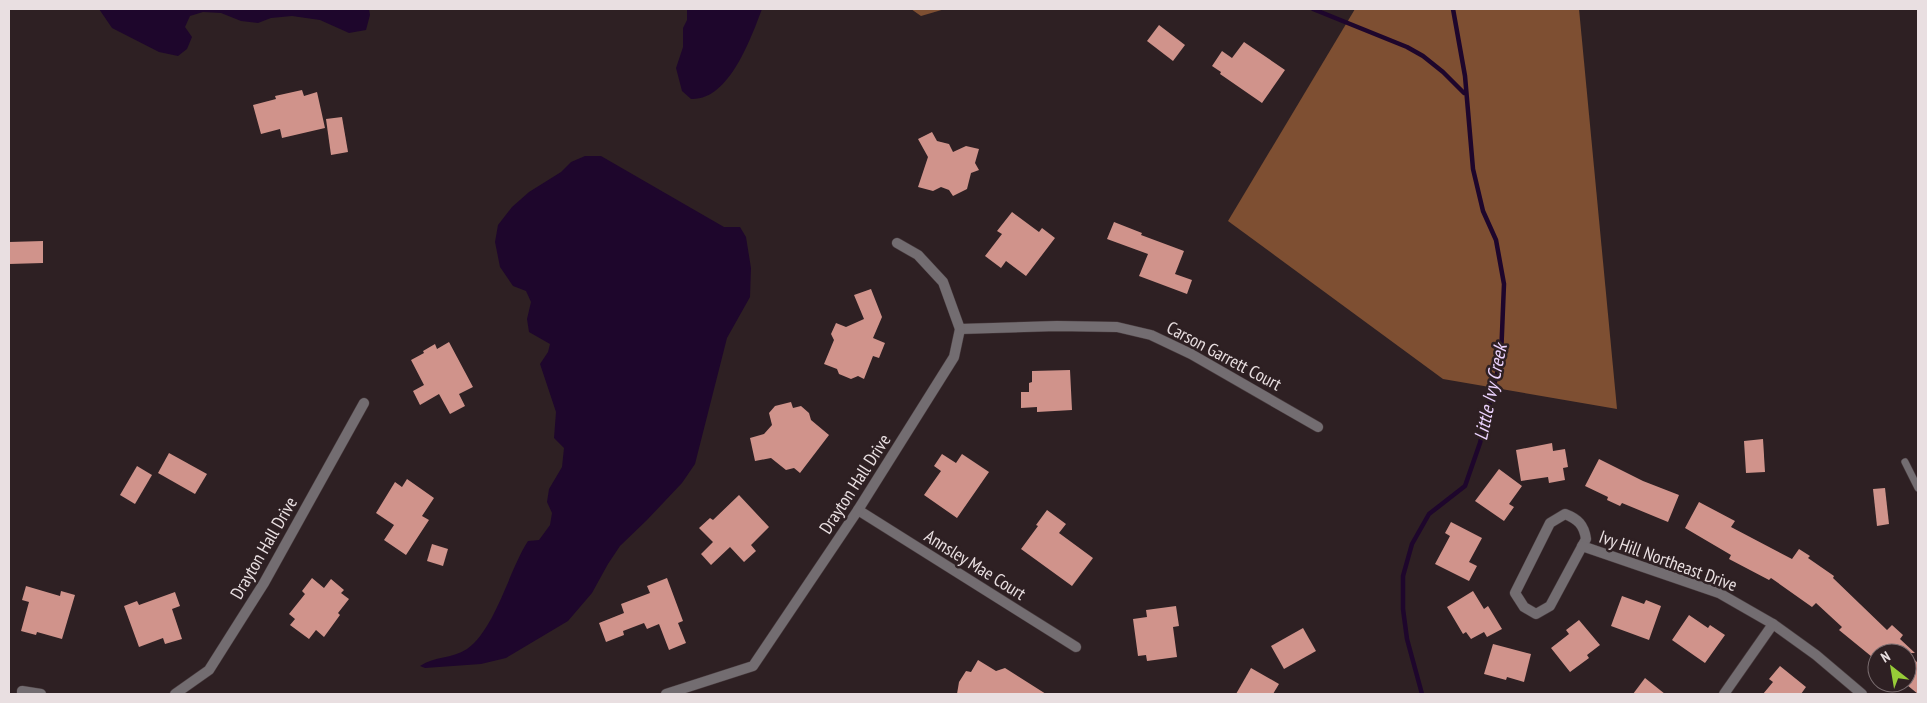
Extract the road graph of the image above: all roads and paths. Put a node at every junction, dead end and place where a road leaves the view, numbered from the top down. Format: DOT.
graph roads {
  1 [pos="897,243"];
  2 [pos="960,330"];
  3 [pos="364,403"];
  4 [pos="1318,427"];
  5 [pos="1905,462"];
  6 [pos="1918,488"];
  7 [pos="858,510"];
  8 [pos="1582,546"];
  9 [pos="1773,624"];
  10 [pos="1076,647"];
  11 [pos="22,694"];
  12 [pos="41,694"];
  13 [pos="174,694"];
  14 [pos="666,694"];
  15 [pos="1724,694"];
  16 [pos="1862,694"];
  1 -- 2 [label="street"];
  2 -- 4 [label="street, Carson Garrett Court"];
  2 -- 7 [label="street, Drayton Hall Drive"];
  3 -- 13 [label="street, Drayton Hall Drive"];
  5 -- 6 [label="lane"];
  7 -- 10 [label="street, Annsley Mae Court"];
  7 -- 14 [label="street, Drayton Hall Drive"];
  8 -- 8 [label="street, Ivy Hill Northeast Drive"];
  8 -- 9 [label="street, Ivy Hill Northeast Drive"];
  9 -- 15 [label="street"];
  9 -- 16 [label="street, Ivy Hill Northeast Drive"];
  11 -- 12 [label="street"];
}
